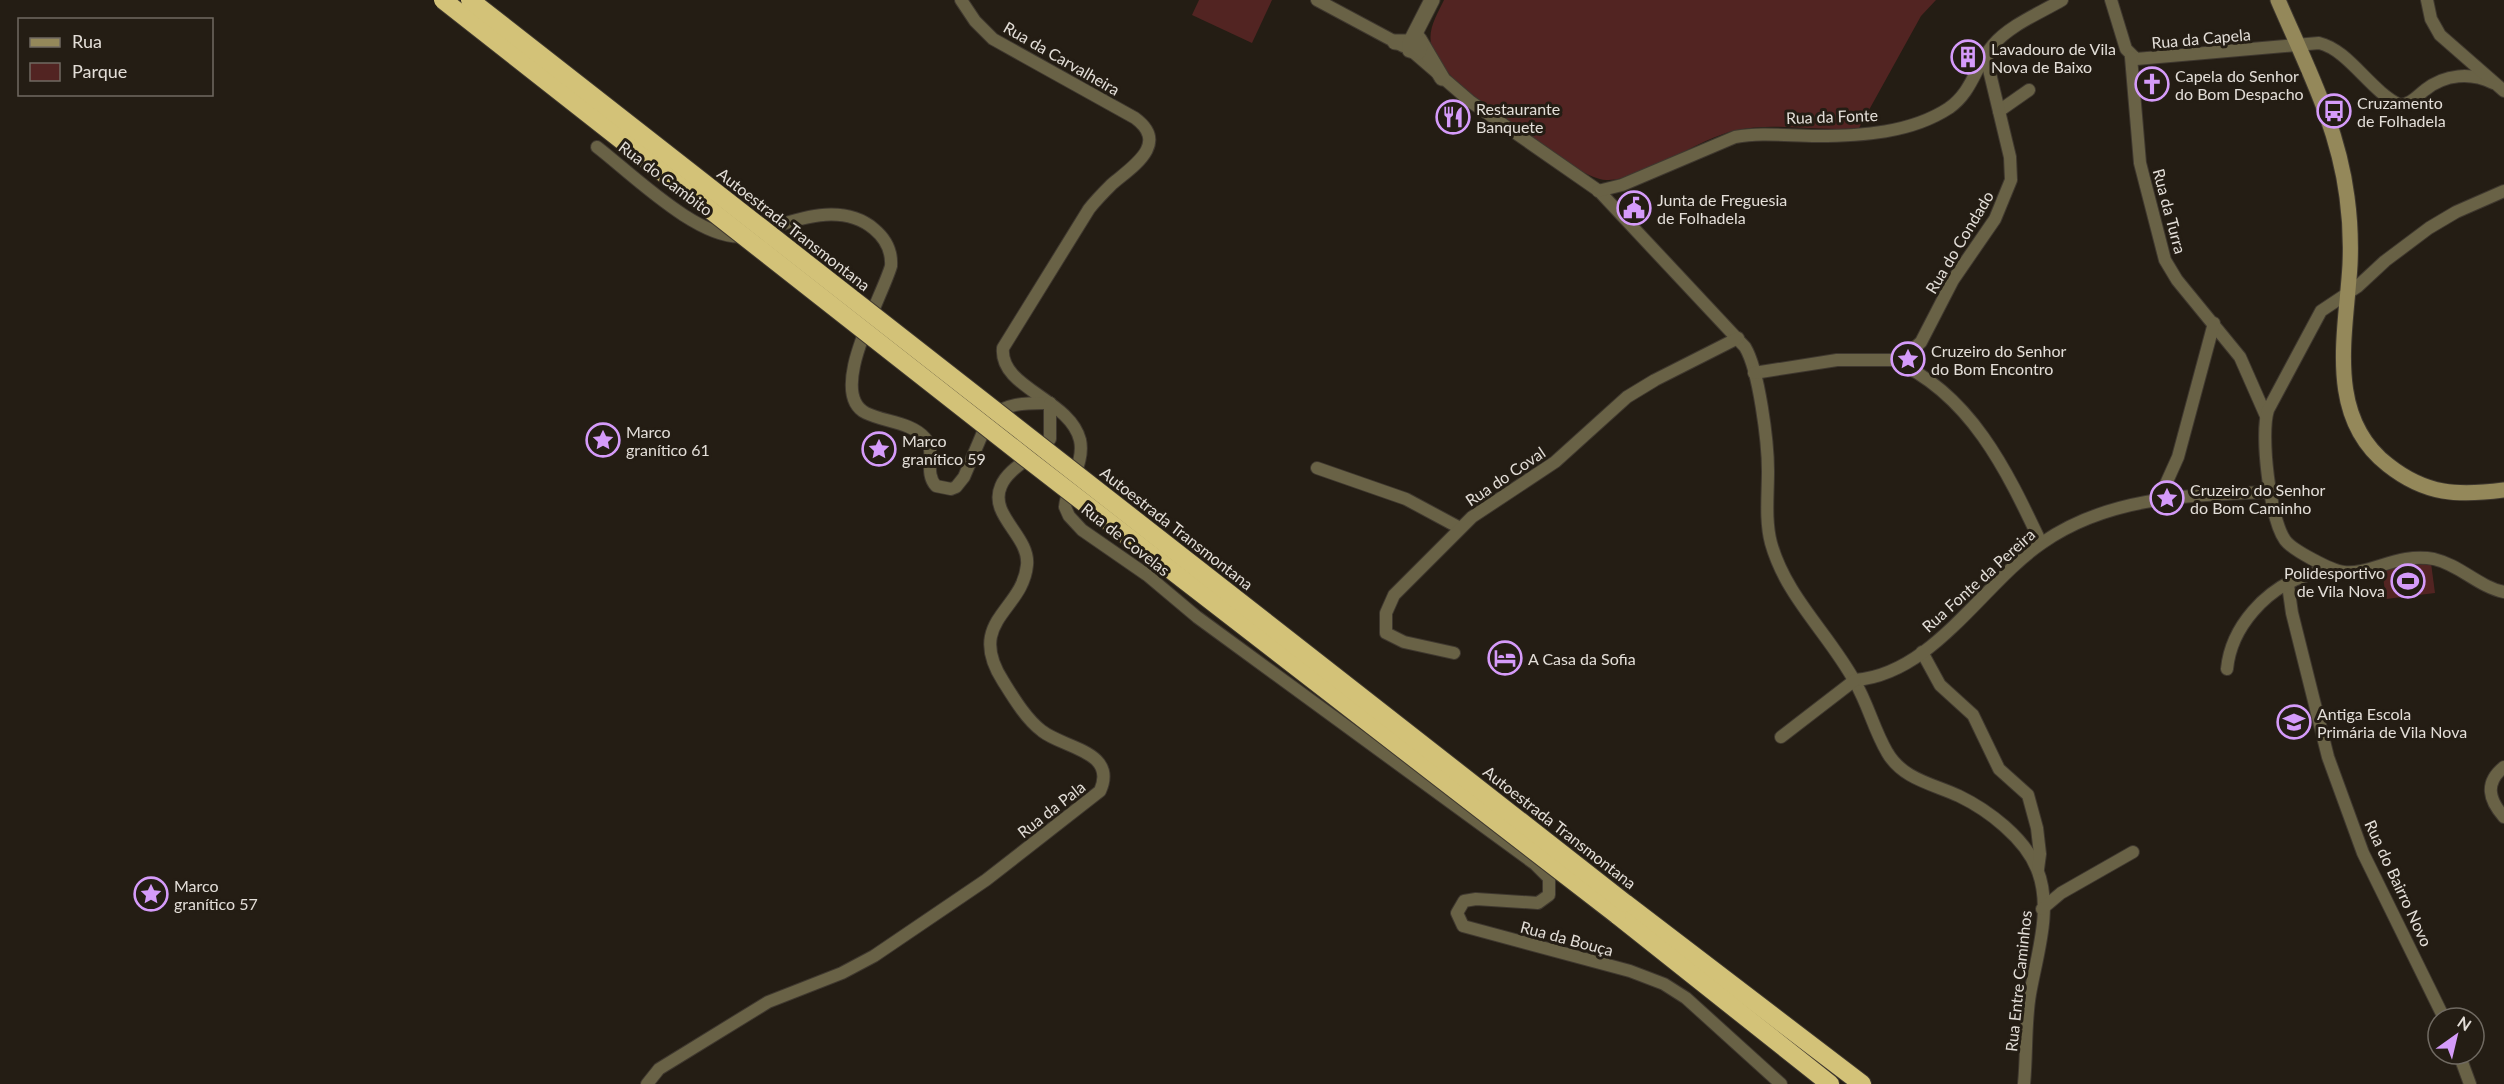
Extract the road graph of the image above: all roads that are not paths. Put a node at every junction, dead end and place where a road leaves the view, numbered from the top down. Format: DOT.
graph roads {
  1 [pos="443,0"];
  2 [pos="470,0"];
  3 [pos="961,0"];
  4 [pos="1317,0"];
  5 [pos="1431,0"];
  6 [pos="2062,0"];
  7 [pos="2111,0"];
  8 [pos="2278,0"];
  9 [pos="2427,0"];
  10 [pos="1395,42"];
  11 [pos="2299,46"];
  12 [pos="1414,47"];
  13 [pos="1986,57"];
  14 [pos="2131,57"];
  15 [pos="1442,78"];
  16 [pos="2493,83"];
  17 [pos="2029,90"];
  18 [pos="2504,91"];
  19 [pos="1999,111"];
  20 [pos="1126,113"];
  21 [pos="597,147"];
  22 [pos="1598,190"];
  23 [pos="2504,191"];
  24 [pos="2347,295"];
  25 [pos="2214,323"];
  26 [pos="1738,338"];
  27 [pos="1917,345"];
  28 [pos="1893,360"];
  29 [pos="1754,373"];
  30 [pos="1921,375"];
  31 [pos="1050,403"];
  32 [pos="2266,416"];
  33 [pos="1317,468"];
  34 [pos="2504,490"];
  35 [pos="2270,492"];
  36 [pos="2160,497"];
  37 [pos="1460,528"];
  38 [pos="2041,543"];
  39 [pos="2340,572"];
  40 [pos="2289,585"];
  41 [pos="2504,592"];
  42 [pos="1922,652"];
  43 [pos="1454,653"];
  44 [pos="2227,669"];
  45 [pos="1855,680"];
  46 [pos="1781,737"];
  47 [pos="2504,767"];
  48 [pos="2504,818"];
  49 [pos="2133,852"];
  50 [pos="1535,864"];
  51 [pos="2038,870"];
  52 [pos="1621,909"];
  53 [pos="2042,909"];
  54 [pos="2438,1006"];
  55 [pos="2463,1066"];
  56 [pos="647,1084"];
  57 [pos="1781,1084"];
  58 [pos="1830,1084"];
  59 [pos="1862,1084"];
  60 [pos="2024,1084"];
  61 [pos="2470,1084"];
  1 -- 52 [label="highway, Autoestrada Transmontana, bridge"];
  2 -- 52 [label="highway, Autoestrada Transmontana, bridge"];
  3 -- 20 [label="street, Rua da Carvalheira"];
  4 -- 10 [label="street"];
  5 -- 12 [label="street"];
  6 -- 13 [label="street, Rua da Fonte"];
  7 -- 14 [label="street, Rua da Capela"];
  8 -- 11 [label="main road"];
  9 -- 16 [label="street"];
  10 -- 12 [label="street"];
  11 -- 14 [label="street, Rua da Capela"];
  11 -- 16 [label="street, Rua da Capela"];
  11 -- 24 [label="main road"];
  12 -- 15 [label="street"];
  13 -- 19 [label="street, Rua do Condado"];
  13 -- 22 [label="street, Rua da Fonte"];
  14 -- 25 [label="street, Rua da Turra"];
  15 -- 22 [label="street, Rua Entre Caminhos"];
  16 -- 18 [label="street"];
  17 -- 19 [label="street"];
  19 -- 27 [label="street, Rua do Condado"];
  20 -- 31 [label="street, Rua de Covelas"];
  21 -- 31 [label="street, Rua do Cambito"];
  22 -- 26 [label="street, Rua Entre Caminhos"];
  23 -- 24 [label="street"];
  24 -- 32 [label="street"];
  24 -- 34 [label="main road"];
  25 -- 32 [label="street, Rua da Turra"];
  25 -- 36 [label="street"];
  26 -- 29 [label="street, Rua Entre Caminhos"];
  26 -- 37 [label="street, Rua do Coval"];
  27 -- 28 [label="street, Rua do Condado"];
  27 -- 30 [label="street"];
  28 -- 29 [label="street"];
  28 -- 30 [label="street"];
  29 -- 45 [label="street, Rua Entre Caminhos"];
  30 -- 38 [label="street"];
  31 -- 50 [label="street, Rua de Covelas"];
  31 -- 56 [label="street, Rua da Pala"];
  32 -- 35 [label="street"];
  33 -- 37 [label="street"];
  35 -- 36 [label="street, Rua Fonte da Pereira"];
  35 -- 39 [label="street"];
  36 -- 38 [label="street, Rua Fonte da Pereira"];
  37 -- 43 [label="street, Rua do Coval"];
  38 -- 42 [label="street, Rua Fonte da Pereira"];
  39 -- 40 [label="street"];
  39 -- 41 [label="street"];
  40 -- 44 [label="street"];
  40 -- 54 [label="street, Rua do Bairro Novo"];
  42 -- 45 [label="street, Rua Fonte da Pereira"];
  42 -- 51 [label="street"];
  45 -- 46 [label="street"];
  45 -- 51 [label="street, Rua Entre Caminhos"];
  47 -- 48 [label="street"];
  49 -- 53 [label="street"];
  50 -- 57 [label="street, Rua da Bouça"];
  51 -- 53 [label="street, Rua Entre Caminhos"];
  52 -- 58 [label="highway, Autoestrada Transmontana"];
  52 -- 59 [label="highway, Autoestrada Transmontana"];
  53 -- 60 [label="street, Rua Entre Caminhos"];
  55 -- 61 [label="street"];
}
